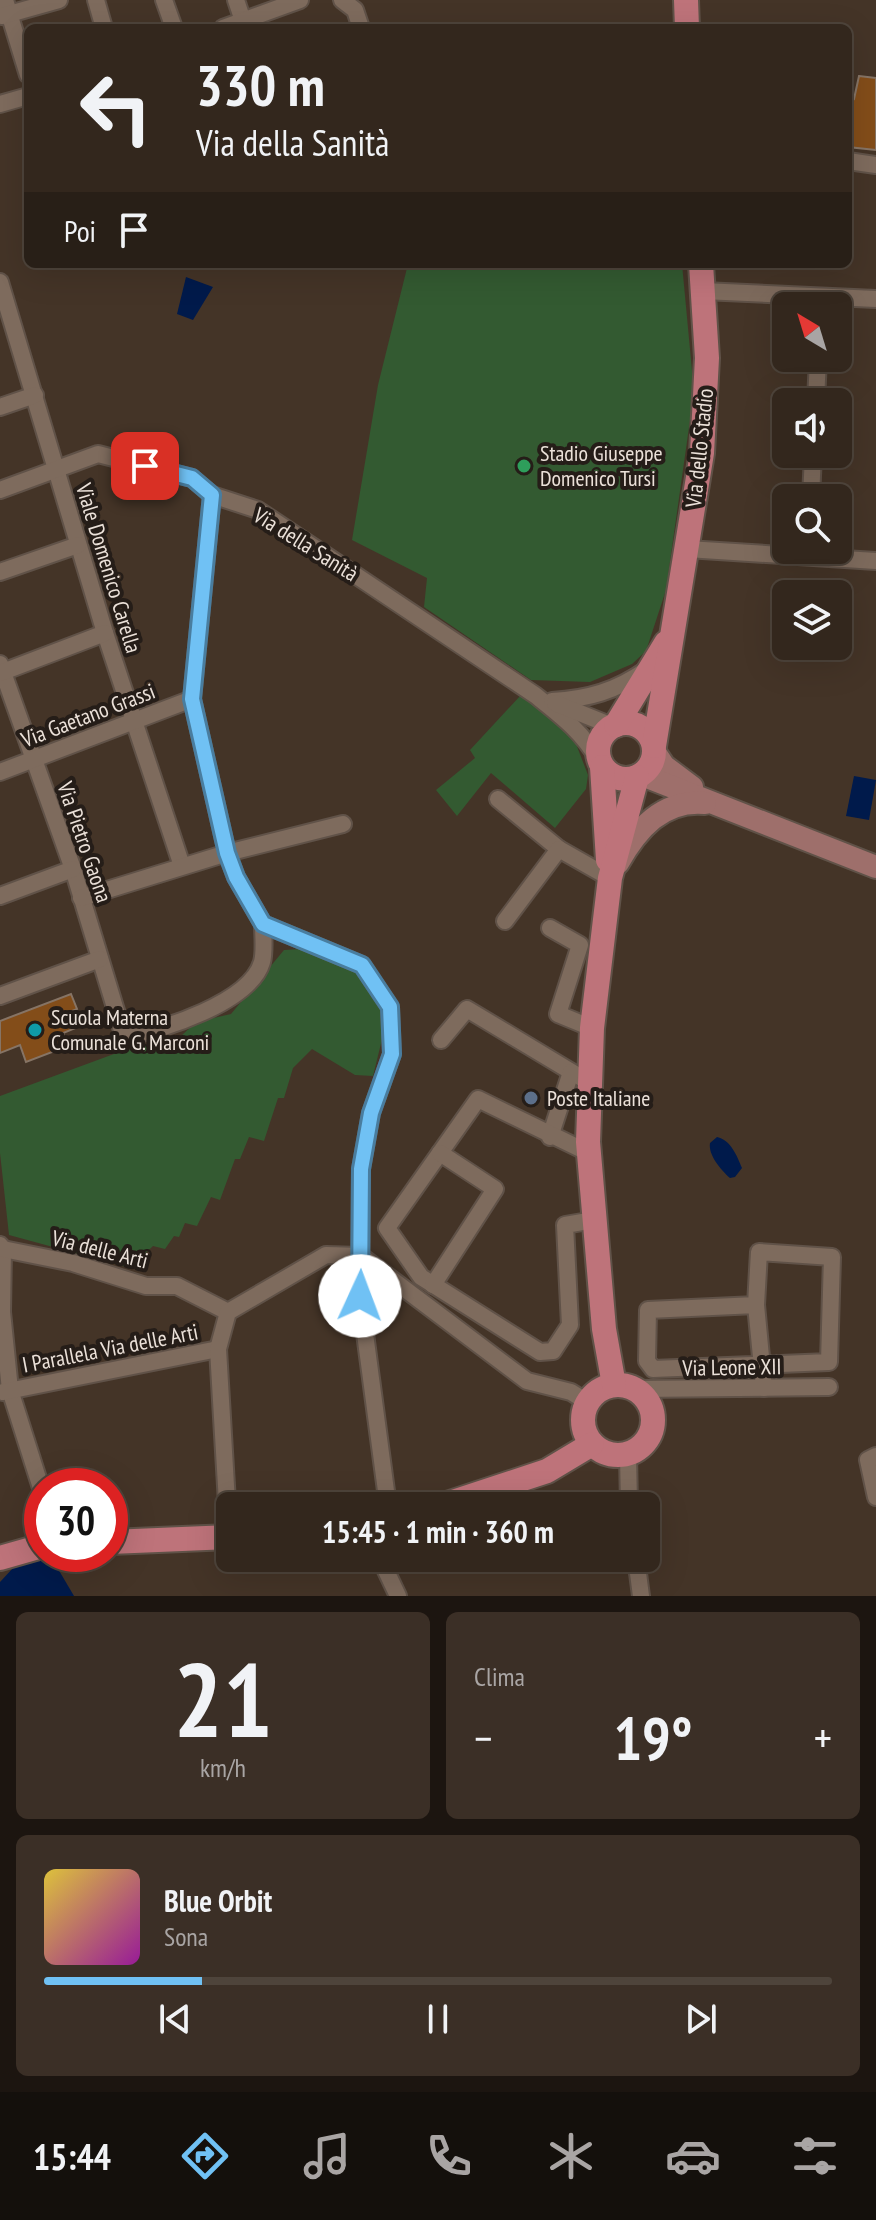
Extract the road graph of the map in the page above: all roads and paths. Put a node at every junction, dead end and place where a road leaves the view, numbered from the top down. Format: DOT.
graph roads {
  1 [pos="59,0"];
  2 [pos="96,0"];
  3 [pos="164,0"];
  4 [pos="236,0"];
  5 [pos="300,0"];
  6 [pos="342,0"];
  7 [pos="686,0"];
  8 [pos="5,10"];
  9 [pos="243,21"];
  10 [pos="103,24"];
  11 [pos="173,24"];
  12 [pos="234,24"];
  13 [pos="360,24"];
  14 [pos="687,24"];
  15 [pos="24,64"];
  16 [pos="24,97"];
  17 [pos="0,104"];
  18 [pos="852,162"];
  19 [pos="876,165"];
  20 [pos="701,268"];
  21 [pos="0,282"];
  22 [pos="703,291"];
  23 [pos="772,297"];
  24 [pos="876,299"];
  25 [pos="852,300"];
  26 [pos="4,311"];
  27 [pos="35,395"];
  28 [pos="0,407"];
  29 [pos="57,471"];
  30 [pos="0,490"];
  31 [pos="212,495"];
  32 [pos="78,545"];
  33 [pos="687,549"];
  34 [pos="772,552"];
  35 [pos="852,558"];
  36 [pos="876,561"];
  37 [pos="0,572"];
  38 [pos="674,630"];
  39 [pos="105,633"];
  40 [pos="651,667"];
  41 [pos="1,670"];
  42 [pos="535,695"];
  43 [pos="192,699"];
  44 [pos="552,701"];
  45 [pos="135,721"];
  46 [pos="614,726"];
  47 [pos="654,748"];
  48 [pos="34,759"];
  49 [pos="600,764"];
  50 [pos="0,772"];
  51 [pos="639,776"];
  52 [pos="498,799"];
  53 [pos="710,803"];
  54 [pos="734,812"];
  55 [pos="343,824"];
  56 [pos="559,849"];
  57 [pos="227,853"];
  58 [pos="182,866"];
  59 [pos="876,867"];
  60 [pos="73,869"];
  61 [pos="610,878"];
  62 [pos="0,896"];
  63 [pos="81,898"];
  64 [pos="505,921"];
  65 [pos="263,924"];
  66 [pos="550,928"];
  67 [pos="100,959"];
  68 [pos="1,994"];
  69 [pos="592,1028"];
  70 [pos="441,1040"];
  71 [pos="581,1077"];
  72 [pos="550,1137"];
  73 [pos="440,1153"];
  74 [pos="589,1153"];
  75 [pos="594,1220"];
  76 [pos="2,1247"];
  77 [pos="361,1256"];
  78 [pos="433,1285"];
  79 [pos="756,1305"];
  80 [pos="1,1312"];
  81 [pos="228,1312"];
  82 [pos="218,1349"];
  83 [pos="762,1365"];
  84 [pos="624,1387"];
  85 [pos="829,1387"];
  86 [pos="764,1388"];
  87 [pos="5,1391"];
  88 [pos="587,1402"];
  89 [pos="592,1444"];
  90 [pos="628,1454"];
  91 [pos="876,1456"];
  92 [pos="33,1468"];
  93 [pos="226,1492"];
  94 [pos="386,1492"];
  95 [pos="483,1492"];
  96 [pos="629,1492"];
  97 [pos="876,1497"];
  98 [pos="216,1538"];
  99 [pos="128,1541"];
  100 [pos="24,1551"];
  101 [pos="0,1558"];
  102 [pos="387,1572"];
  103 [pos="638,1572"];
  104 [pos="398,1596"];
  105 [pos="641,1596"];
  1 -- 8 [label="street"];
  2 -- 10 [label="street"];
  3 -- 11 [label="street"];
  4 -- 9 [label="street"];
  5 -- 9 [label="street"];
  6 -- 13 [label="street"];
  7 -- 14 [label="main road"];
  8 -- 15 [label="street"];
  9 -- 12 [label="street"];
  16 -- 17 [label="street"];
  18 -- 19 [label="street"];
  20 -- 22 [label="main road, Via dello Stadio"];
  21 -- 26 [label="street, Viale Domenico Carella"];
  22 -- 23 [label="street"];
  22 -- 33 [label="main road, Via dello Stadio"];
  24 -- 25 [label="street"];
  26 -- 27 [label="street, Viale Domenico Carella"];
  27 -- 28 [label="street"];
  27 -- 29 [label="street, Viale Domenico Carella"];
  29 -- 30 [label="street, Via della Sanità"];
  29 -- 31 [label="street, Via della Sanità"];
  29 -- 32 [label="street, Viale Domenico Carella"];
  31 -- 42 [label="street, Via della Sanità"];
  31 -- 43 [label="street"];
  32 -- 37 [label="street"];
  32 -- 39 [label="street, Viale Domenico Carella"];
  33 -- 34 [label="street"];
  33 -- 38 [label="main road, Via dello Stadio"];
  35 -- 36 [label="street"];
  38 -- 40 [label="main road, Via dello Stadio"];
  38 -- 47 [label="main road, Via dello Stadio"];
  39 -- 41 [label="street"];
  39 -- 45 [label="street, Viale Domenico Carella"];
  40 -- 44 [label="street, Via dello Stadio"];
  40 -- 46 [label="main road, Via dello Stadio"];
  41 -- 48 [label="street, Via Pietro Gaona"];
  42 -- 44 [label="street, Via della Sanità"];
  42 -- 49 [label="street, Via della Sanità"];
  43 -- 45 [label="street, Via Gaetano Grassi"];
  43 -- 57 [label="street"];
  44 -- 46 [label="street, Via della Sanità"];
  45 -- 48 [label="street, Via Gaetano Grassi"];
  45 -- 58 [label="street, Viale Domenico Carella"];
  46 -- 47 [label="main road"];
  46 -- 49 [label="main road"];
  47 -- 51 [label="main road"];
  47 -- 54 [label="main road"];
  48 -- 50 [label="street, Via Gaetano Grassi"];
  48 -- 60 [label="street, Via Pietro Gaona"];
  49 -- 51 [label="main road"];
  49 -- 61 [label="main road"];
  51 -- 53 [label="main road"];
  51 -- 61 [label="main road"];
  52 -- 56 [label="street"];
  53 -- 54 [label="main road"];
  53 -- 61 [label="main road"];
  54 -- 59 [label="main road"];
  55 -- 57 [label="street"];
  56 -- 61 [label="street"];
  56 -- 64 [label="street"];
  57 -- 58 [label="street"];
  57 -- 65 [label="street"];
  58 -- 63 [label="street"];
  60 -- 62 [label="street"];
  60 -- 63 [label="street, Via Pietro Gaona"];
  61 -- 69 [label="main road"];
  63 -- 67 [label="street, Via Pietro Gaona"];
  65 -- 67 [label="street, Via Pietro Gaona"];
  65 -- 77 [label="street"];
  66 -- 69 [label="street"];
  67 -- 68 [label="street"];
  69 -- 71 [label="main road"];
  70 -- 71 [label="street"];
  71 -- 72 [label="street"];
  71 -- 74 [label="main road"];
  72 -- 73 [label="street"];
  72 -- 74 [label="street"];
  73 -- 78 [label="street"];
  73 -- 78 [label="street"];
  74 -- 75 [label="main road"];
  75 -- 78 [label="street"];
  75 -- 84 [label="main road"];
  76 -- 80 [label="street"];
  76 -- 81 [label="street, Via delle Arti"];
  77 -- 81 [label="street"];
  77 -- 88 [label="street"];
  77 -- 94 [label="street"];
  79 -- 83 [label="street"];
  79 -- 83 [label="street"];
  79 -- 83 [label="street"];
  80 -- 87 [label="street"];
  81 -- 82 [label="street"];
  82 -- 87 [label="street, I Parallela Via delle Arti"];
  82 -- 93 [label="street"];
  83 -- 86 [label="street"];
  84 -- 86 [label="street, Via Leone XII"];
  84 -- 88 [label="main road"];
  84 -- 90 [label="main road"];
  85 -- 86 [label="street, Via Leone XII"];
  87 -- 92 [label="street"];
  88 -- 89 [label="main road"];
  89 -- 90 [label="main road"];
  89 -- 95 [label="main road"];
  90 -- 96 [label="street"];
  91 -- 97 [label="street"];
  98 -- 99 [label="main road"];
  100 -- 101 [label="main road"];
  102 -- 104 [label="street"];
  103 -- 105 [label="street"];
}
